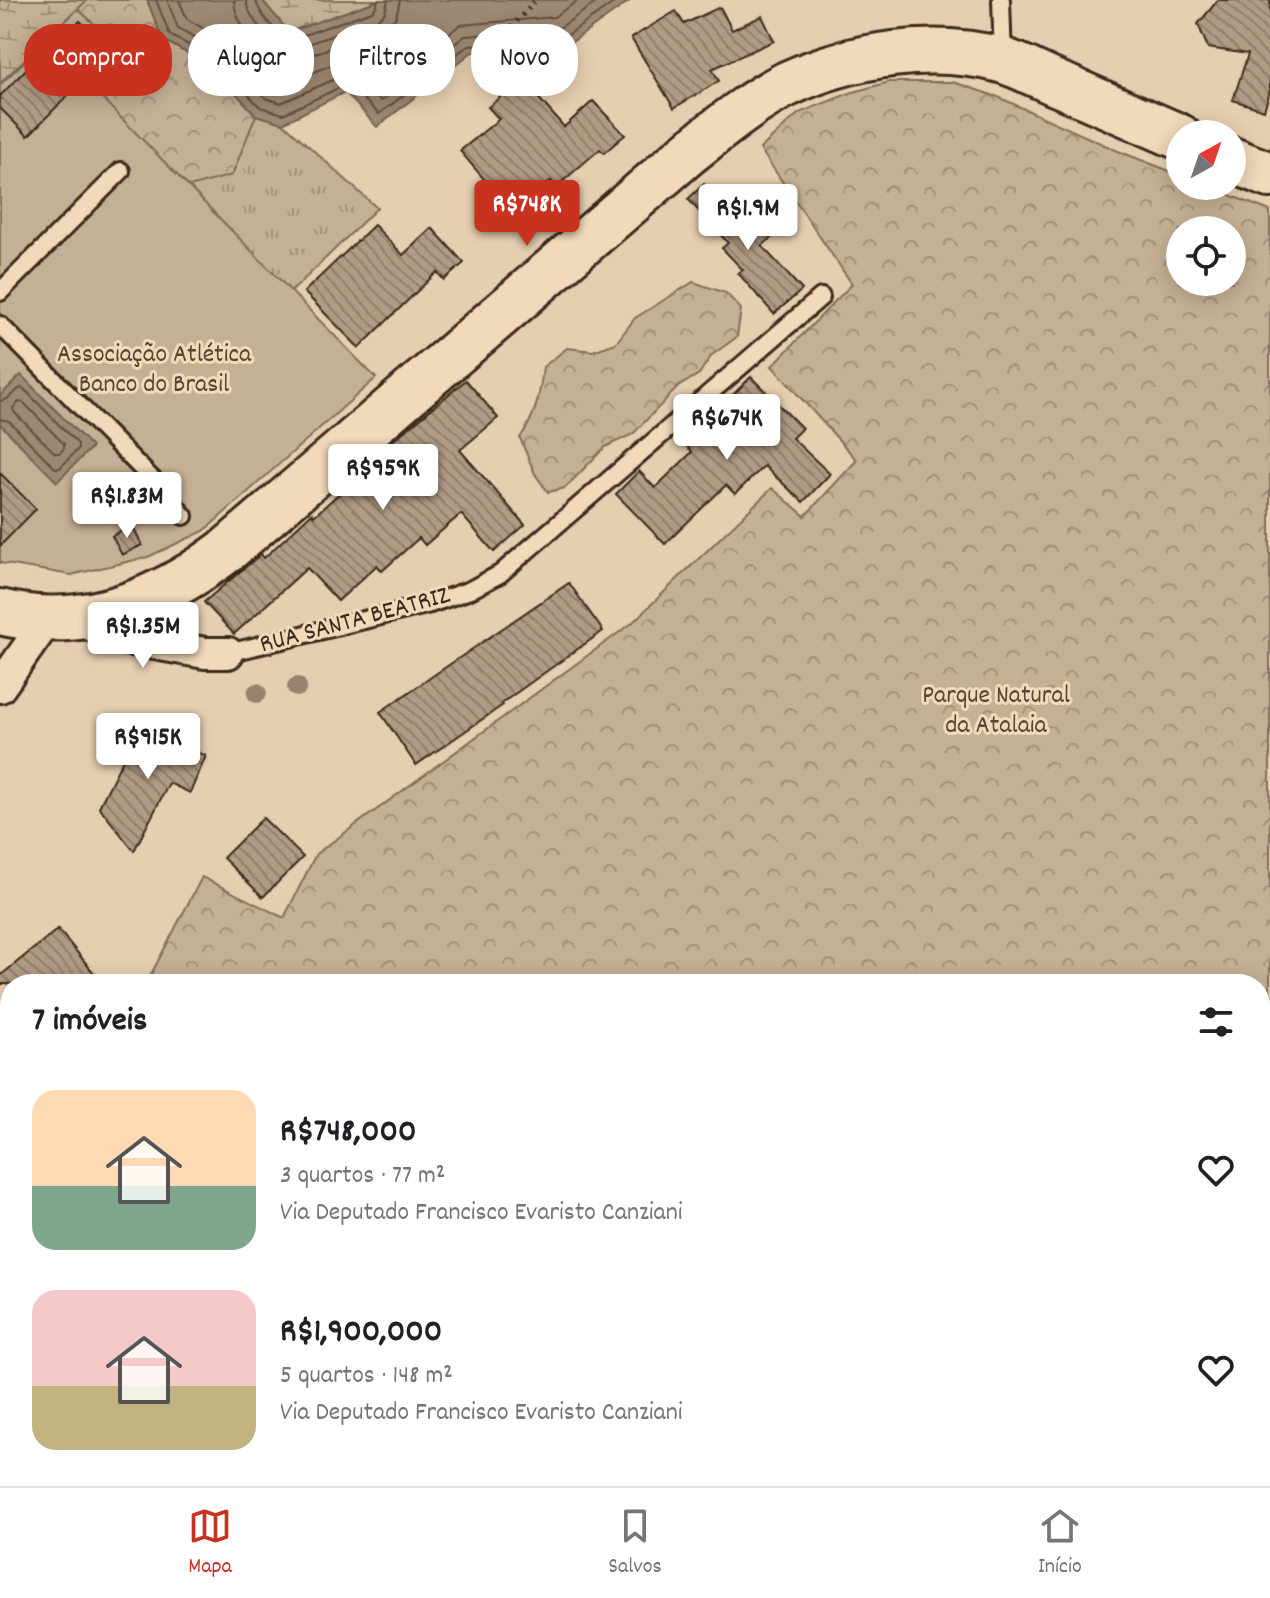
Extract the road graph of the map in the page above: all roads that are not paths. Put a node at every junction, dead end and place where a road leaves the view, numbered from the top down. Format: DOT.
graph roads {
  1 [pos="1001,0"];
  2 [pos="1004,61"];
  3 [pos="1166,131"];
  4 [pos="1246,166"];
  5 [pos="121,171"];
  6 [pos="1270,175"];
  7 [pos="0,292"];
  8 [pos="821,297"];
  9 [pos="0,325"];
  10 [pos="184,516"];
  11 [pos="0,612"];
  12 [pos="62,619"];
  13 [pos="228,653"];
  14 [pos="0,687"];
  1 -- 2 [label="lane"];
  2 -- 3 [label="street"];
  2 -- 12 [label="street"];
  4 -- 6 [label="street"];
  5 -- 7 [label="lane"];
  8 -- 13 [label="lane, RUA SANTA BEATRIZ"];
  9 -- 10 [label="lane"];
  11 -- 12 [label="street"];
  12 -- 13 [label="street, RUA SANTA BEATRIZ"];
  12 -- 14 [label="street"];
}
